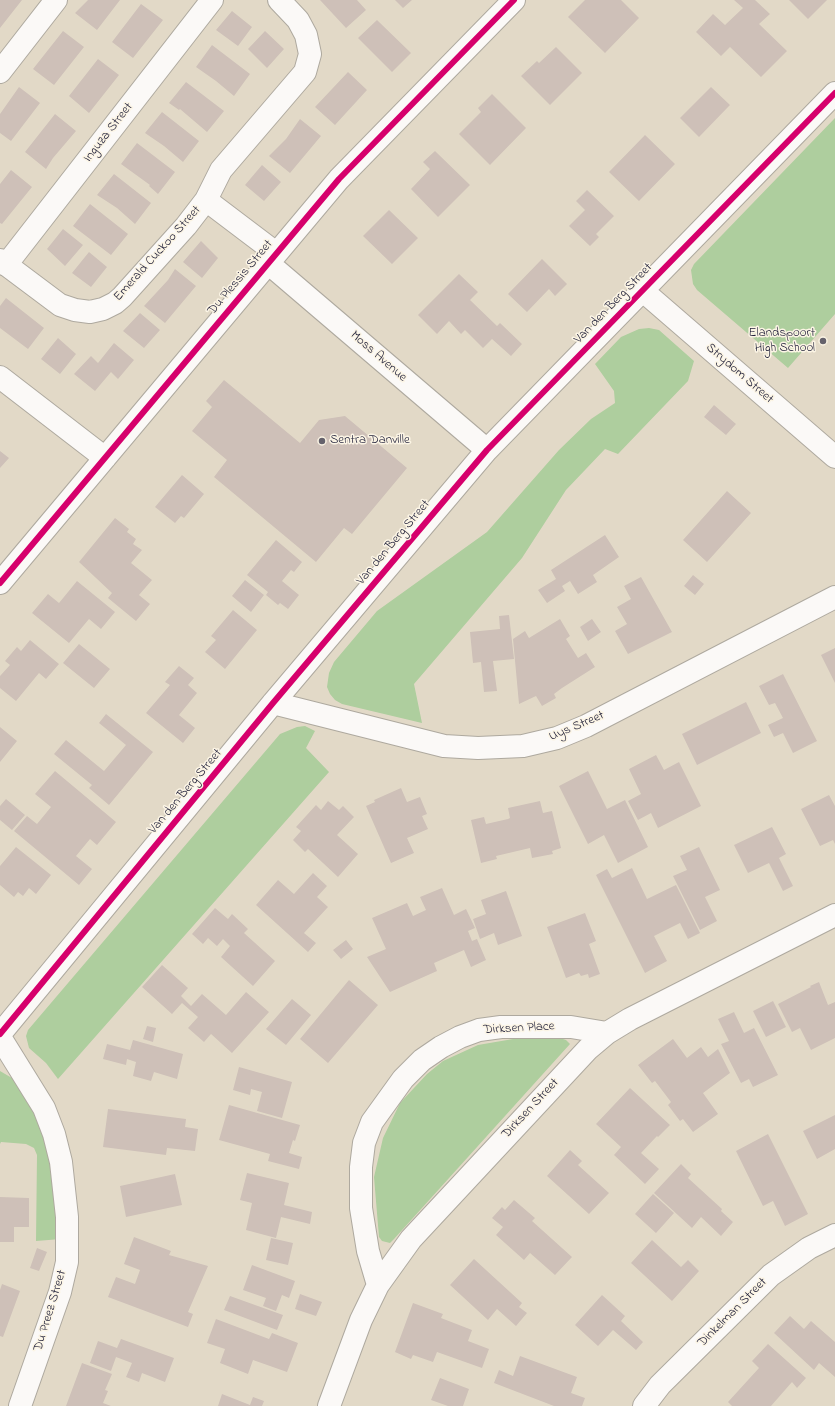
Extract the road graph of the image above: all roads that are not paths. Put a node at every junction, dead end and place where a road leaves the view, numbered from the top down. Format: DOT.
graph roads {
  1 [pos="56,0"];
  2 [pos="212,0"];
  3 [pos="279,0"];
  4 [pos="514,0"];
  5 [pos="0,72"];
  6 [pos="835,93"];
  7 [pos="206,200"];
  8 [pos="272,258"];
  9 [pos="3,263"];
  10 [pos="643,291"];
  11 [pos="0,377"];
  12 [pos="487,450"];
  13 [pos="105,458"];
  14 [pos="835,458"];
  15 [pos="0,583"];
  16 [pos="835,597"];
  17 [pos="273,703"];
  18 [pos="835,916"];
  19 [pos="607,1033"];
  20 [pos="0,1034"];
  21 [pos="0,1037"];
  22 [pos="835,1235"];
  23 [pos="378,1285"];
  24 [pos="20,1406"];
  25 [pos="329,1406"];
  26 [pos="644,1406"];
  1 -- 5 [label="street"];
  2 -- 9 [label="street, Inguza Street"];
  3 -- 7 [label="street, Emerald Cuckoo Street"];
  4 -- 8 [label="street, Du Plessis Street"];
  6 -- 10 [label="street, Van den Berg Street"];
  7 -- 8 [label="street, Moss Avenue"];
  7 -- 9 [label="street, Emerald Cuckoo Street"];
  8 -- 12 [label="street, Moss Avenue"];
  8 -- 13 [label="street, Du Plessis Street"];
  10 -- 12 [label="street, Van den Berg Street"];
  10 -- 14 [label="street, Strydom Street"];
  11 -- 13 [label="street"];
  12 -- 17 [label="street, Van den Berg Street"];
  13 -- 15 [label="street, Du Plessis Street"];
  16 -- 17 [label="street, Uys Street"];
  17 -- 20 [label="street, Van den Berg Street"];
  18 -- 19 [label="street, Dirksen Street"];
  19 -- 23 [label="street, Dirksen Street"];
  19 -- 23 [label="street, Dirksen Place"];
  21 -- 24 [label="street, Du Preez Street"];
  22 -- 26 [label="street, Dinkelman Street"];
  23 -- 25 [label="street, Dirksen Street"];
}
